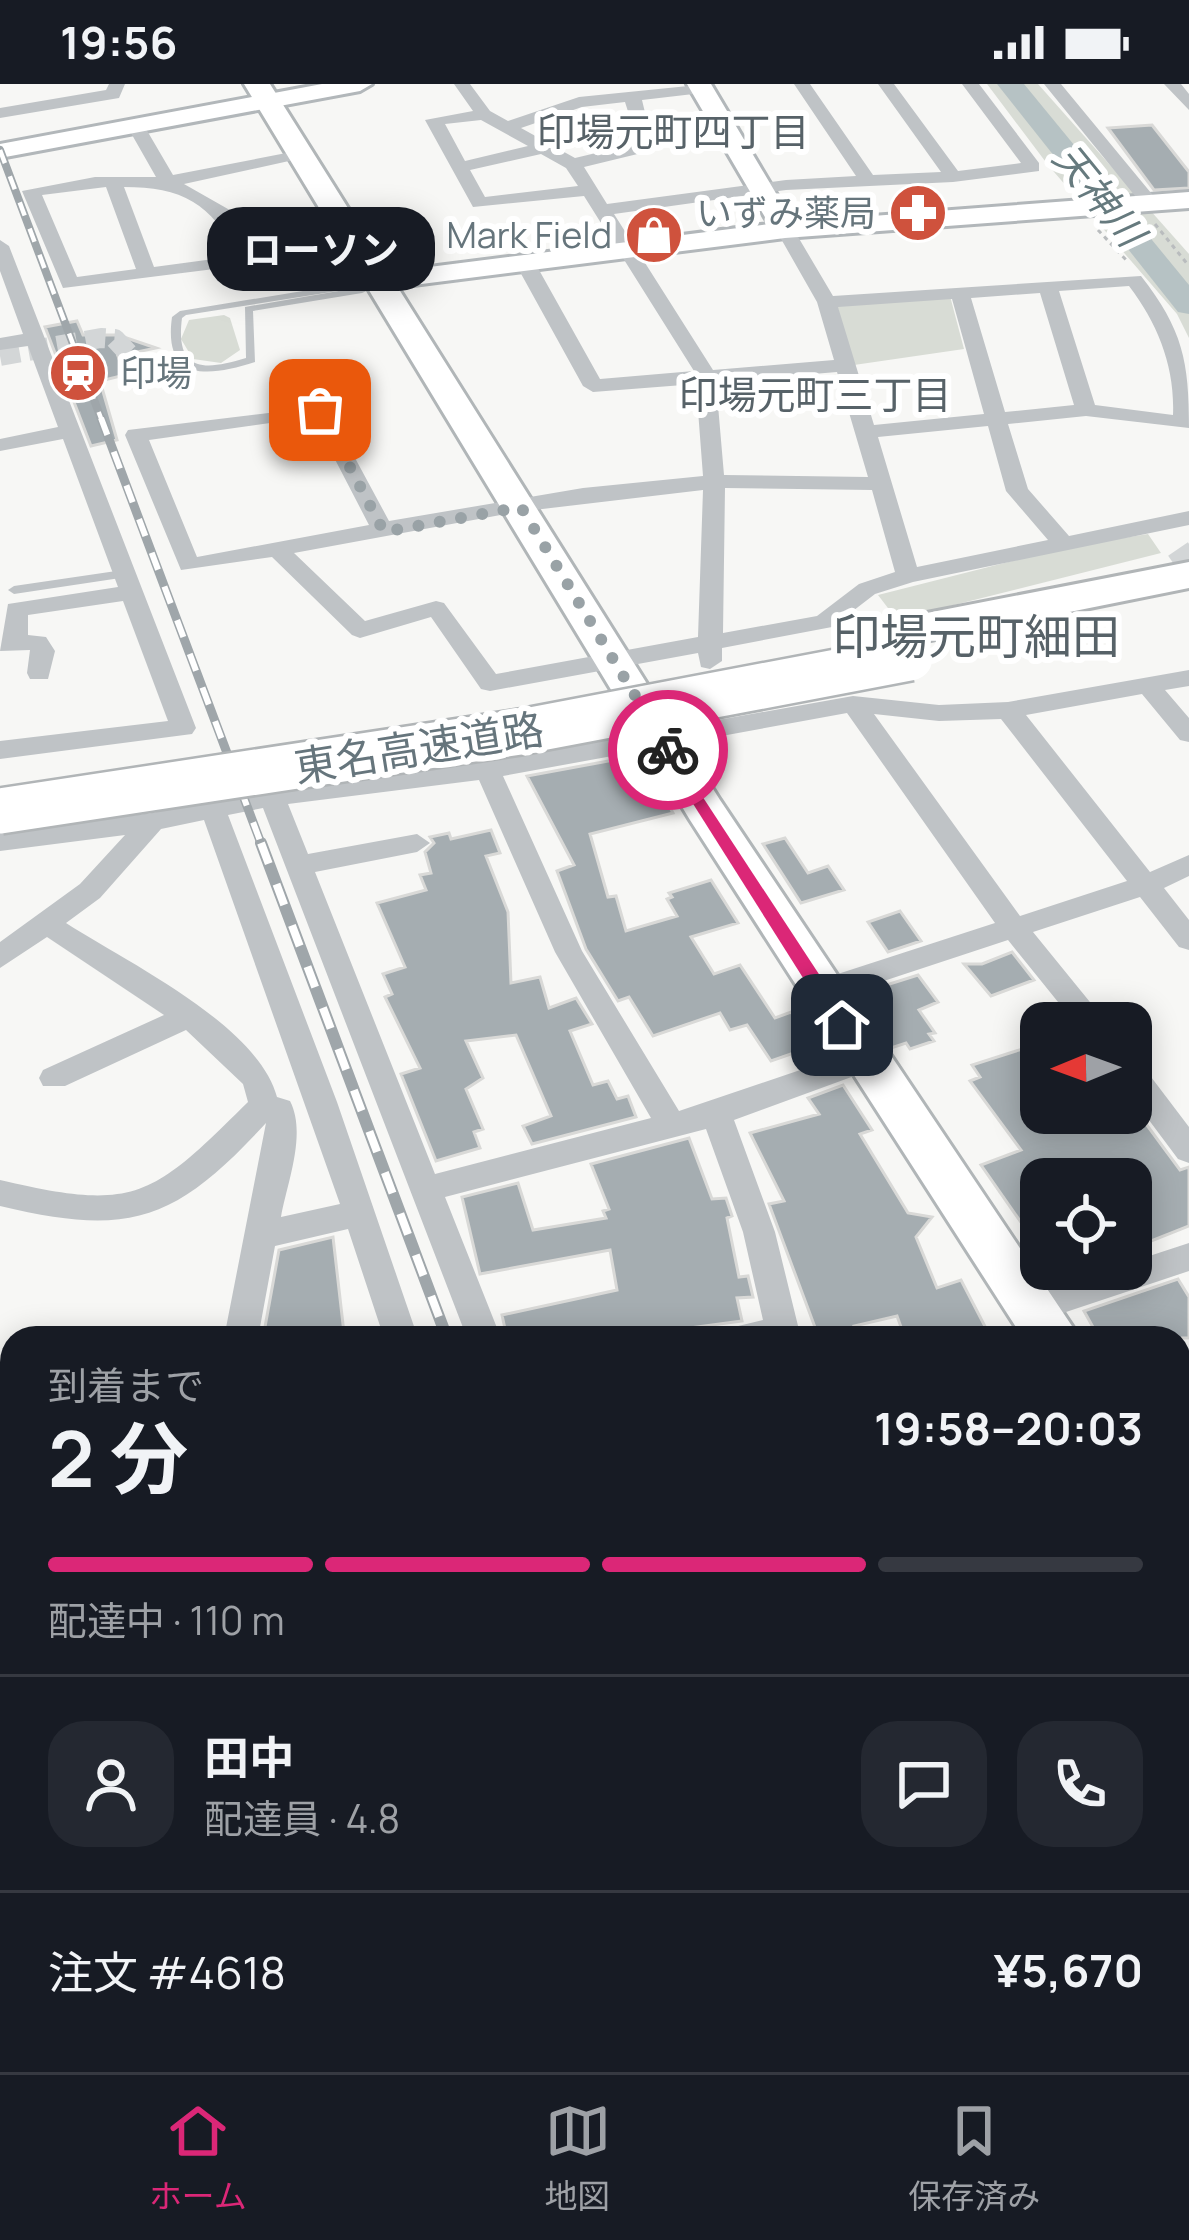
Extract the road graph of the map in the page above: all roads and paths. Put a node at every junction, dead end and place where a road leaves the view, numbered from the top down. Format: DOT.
graph roads {
  1 [pos="117,84"];
  2 [pos="360,84"];
  3 [pos="461,84"];
  4 [pos="802,84"];
  5 [pos="886,84"];
  6 [pos="970,84"];
  7 [pos="1052,84"];
  8 [pos="1172,84"];
  9 [pos="700,86"];
  10 [pos="262,92"];
  11 [pos="632,96"];
  12 [pos="1189,105"];
  13 [pos="0,113"];
  14 [pos="484,115"];
  15 [pos="136,126"];
  16 [pos="511,126"];
  17 [pos="548,147"];
  18 [pos="0,151"];
  19 [pos="301,153"];
  20 [pos="573,164"];
  21 [pos="460,167"];
  22 [pos="953,177"];
  23 [pos="866,178"];
  24 [pos="112,182"];
  25 [pos="168,182"];
  26 [pos="761,189"];
  27 [pos="589,190"];
  28 [pos="1189,200"];
  29 [pos="1142,203"];
  30 [pos="1081,208"];
  31 [pos="600,210"];
  32 [pos="785,230"];
  33 [pos="0,246"];
  34 [pos="627,248"];
  35 [pos="524,261"];
  36 [pos="1189,266"];
  37 [pos="147,274"];
  38 [pos="1133,280"];
  39 [pos="382,281"];
  40 [pos="1048,285"];
  41 [pos="959,290"];
  42 [pos="827,302"];
  43 [pos="210,306"];
  44 [pos="245,316"];
  45 [pos="31,339"];
  46 [pos="0,344"];
  47 [pos="843,365"];
  48 [pos="705,373"];
  49 [pos="1085,410"];
  50 [pos="994,419"];
  51 [pos="67,432"];
  52 [pos="865,432"];
  53 [pos="0,445"];
  54 [pos="714,482"];
  55 [pos="880,484"];
  56 [pos="521,507"];
  57 [pos="1189,518"];
  58 [pos="1161,524"];
  59 [pos="384,532"];
  60 [pos="1061,541"];
  61 [pos="278,550"];
  62 [pos="1184,562"];
  63 [pos="908,576"];
  64 [pos="127,584"];
  65 [pos="14,590"];
  66 [pos="1189,602"];
  67 [pos="8,642"];
  68 [pos="903,645"];
  69 [pos="711,646"];
  70 [pos="615,663"];
  71 [pos="39,673"];
  72 [pos="1189,678"];
  73 [pos="1149,687"];
  74 [pos="853,704"];
  75 [pos="1008,710"];
  76 [pos="707,727"];
  77 [pos="1189,734"];
  78 [pos="659,736"];
  79 [pos="0,750"];
  80 [pos="488,770"];
  81 [pos="0,776"];
  82 [pos="272,797"];
  83 [pos="213,810"];
  84 [pos="0,811"];
  85 [pos="152,821"];
  86 [pos="0,842"];
  87 [pos="418,843"];
  88 [pos="298,865"];
  89 [pos="1189,865"];
  90 [pos="1146,885"];
  91 [pos="46,922"];
  92 [pos="1013,927"];
  93 [pos="1189,940"];
  94 [pos="0,957"];
  95 [pos="820,991"];
  96 [pos="1075,1002"];
  97 [pos="184,1013"];
  98 [pos="865,1060"];
  99 [pos="53,1078"];
  100 [pos="1152,1101"];
  101 [pos="264,1106"];
  102 [pos="716,1114"];
  103 [pos="671,1124"];
  104 [pos="1189,1150"];
  105 [pos="427,1189"];
  106 [pos="0,1193"];
  107 [pos="359,1213"];
  108 [pos="263,1235"];
  109 [pos="1189,1256"];
  110 [pos="1043,1324"];
  111 [pos="244,1326"];
  112 [pos="397,1326"];
  113 [pos="479,1326"];
  114 [pos="781,1326"];
  1 -- 13 [label="street"];
  2 -- 10 [label="street"];
  3 -- 14 [label="street"];
  4 -- 23 [label="street"];
  5 -- 22 [label="street"];
  6 -- 22 [label="street"];
  7 -- 29 [label="street"];
  8 -- 12 [label="street"];
  9 -- 11 [label="street"];
  9 -- 26 [label="street"];
  10 -- 15 [label="street"];
  10 -- 19 [label="main road"];
  11 -- 16 [label="street"];
  11 -- 20 [label="street"];
  14 -- 16 [label="street"];
  14 -- 21 [label="street"];
  15 -- 18 [label="street"];
  15 -- 25 [label="street"];
  16 -- 17 [label="street"];
  17 -- 20 [label="street"];
  17 -- 21 [label="street"];
  19 -- 25 [label="street"];
  19 -- 39 [label="main road"];
  20 -- 27 [label="street"];
  21 -- 27 [label="street"];
  22 -- 23 [label="street"];
  23 -- 26 [label="street"];
  24 -- 25 [label="street"];
  24 -- 37 [label="street"];
  24 -- 37 [label="street"];
  25 -- 37 [label="street"];
  26 -- 31 [label="street"];
  26 -- 32 [label="street"];
  27 -- 31 [label="street"];
  28 -- 29 [label="street"];
  29 -- 30 [label="street"];
  29 -- 36 [label="path"];
  30 -- 32 [label="street"];
  30 -- 38 [label="path"];
  31 -- 34 [label="street"];
  32 -- 34 [label="street"];
  32 -- 42 [label="street"];
  33 -- 45 [label="street"];
  34 -- 35 [label="street"];
  34 -- 48 [label="street"];
  35 -- 39 [label="street"];
  35 -- 48 [label="street"];
  38 -- 40 [label="street"];
  38 -- 49 [label="street"];
  39 -- 43 [label="lane"];
  39 -- 44 [label="lane"];
  39 -- 56 [label="main road"];
  40 -- 41 [label="street"];
  40 -- 49 [label="street"];
  41 -- 42 [label="street"];
  41 -- 50 [label="street"];
  42 -- 47 [label="street"];
  43 -- 44 [label="lane"];
  43 -- 44 [label="lane"];
  45 -- 46 [label="street"];
  45 -- 51 [label="street"];
  47 -- 48 [label="street"];
  47 -- 52 [label="street"];
  48 -- 54 [label="street"];
  49 -- 50 [label="street"];
  50 -- 52 [label="street"];
  50 -- 60 [label="street"];
  51 -- 53 [label="street"];
  51 -- 64 [label="street"];
  52 -- 55 [label="street"];
  54 -- 55 [label="street"];
  54 -- 56 [label="street"];
  54 -- 69 [label="street"];
  55 -- 63 [label="street"];
  56 -- 59 [label="street"];
  56 -- 70 [label="main road"];
  57 -- 58 [label="street"];
  58 -- 60 [label="street"];
  58 -- 62 [label="street"];
  59 -- 61 [label="street"];
  59 -- 61 [label="street"];
  60 -- 63 [label="street"];
  61 -- 70 [label="street"];
  62 -- 68 [label="highway, 東名高速道路"];
  63 -- 69 [label="street"];
  64 -- 65 [label="lane"];
  64 -- 67 [label="street"];
  64 -- 79 [label="street"];
  66 -- 68 [label="highway, 東名高速道路"];
  67 -- 71 [label="street"];
  68 -- 81 [label="highway, 東名高速道路"];
  68 -- 84 [label="highway, 東名高速道路, bridge"];
  69 -- 70 [label="street"];
  69 -- 76 [label="street"];
  70 -- 78 [label="main road"];
  72 -- 73 [label="street"];
  73 -- 75 [label="street"];
  73 -- 77 [label="street"];
  74 -- 75 [label="street"];
  74 -- 76 [label="street"];
  74 -- 92 [label="street"];
  75 -- 90 [label="street"];
  76 -- 78 [label="street"];
  78 -- 80 [label="street"];
  78 -- 95 [label="main road"];
  80 -- 82 [label="street"];
  80 -- 103 [label="street"];
  82 -- 83 [label="street"];
  82 -- 88 [label="street"];
  83 -- 85 [label="street"];
  83 -- 107 [label="street"];
  85 -- 86 [label="street"];
  85 -- 91 [label="street"];
  87 -- 88 [label="street"];
  88 -- 105 [label="street"];
  89 -- 90 [label="street"];
  90 -- 92 [label="street"];
  90 -- 93 [label="street"];
  91 -- 94 [label="street"];
  91 -- 97 [label="street"];
  92 -- 95 [label="street"];
  92 -- 96 [label="street"];
  95 -- 98 [label="main road"];
  97 -- 99 [label="street"];
  97 -- 101 [label="street"];
  98 -- 102 [label="street"];
  98 -- 110 [label="main road"];
  100 -- 104 [label="street"];
  101 -- 106 [label="street"];
  101 -- 108 [label="street"];
  102 -- 103 [label="street"];
  102 -- 114 [label="street"];
  103 -- 105 [label="street"];
  105 -- 113 [label="street"];
  107 -- 108 [label="street"];
  107 -- 112 [label="street"];
  108 -- 111 [label="street"];
  109 -- 110 [label="street"];
}
